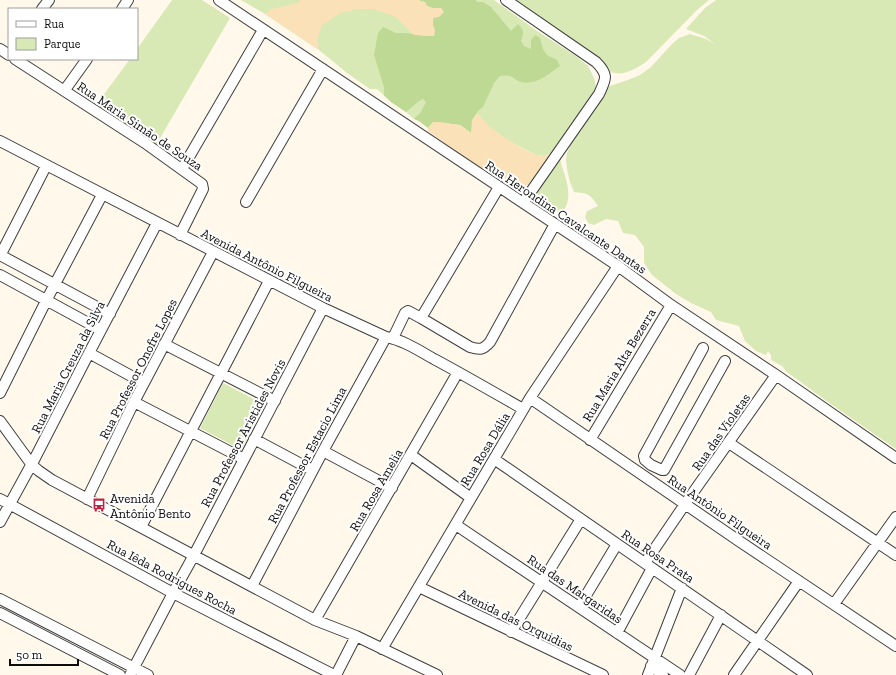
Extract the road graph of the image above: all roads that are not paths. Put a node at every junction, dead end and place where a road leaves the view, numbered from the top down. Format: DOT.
graph roads {
  1 [pos="49,0"];
  2 [pos="219,0"];
  3 [pos="506,0"];
  4 [pos="43,8"];
  5 [pos="263,30"];
  6 [pos="17,60"];
  7 [pos="86,60"];
  8 [pos="323,69"];
  9 [pos="64,91"];
  10 [pos="0,141"];
  11 [pos="46,166"];
  12 [pos="182,169"];
  13 [pos="499,187"];
  14 [pos="102,194"];
  15 [pos="246,202"];
  16 [pos="523,203"];
  17 [pos="157,223"];
  18 [pos="555,224"];
  19 [pos="180,234"];
  20 [pos="213,252"];
  21 [pos="0,256"];
  22 [pos="618,266"];
  23 [pos="0,275"];
  24 [pos="269,281"];
  25 [pos="54,285"];
  26 [pos="46,301"];
  27 [pos="671,304"];
  28 [pos="323,308"];
  29 [pos="110,314"];
  30 [pos="421,318"];
  31 [pos="101,330"];
  32 [pos="390,337"];
  33 [pos="164,344"];
  34 [pos="703,348"];
  35 [pos="89,353"];
  36 [pos="725,361"];
  37 [pos="458,372"];
  38 [pos="221,374"];
  39 [pos="776,375"];
  40 [pos="144,383"];
  41 [pos="0,393"];
  42 [pos="530,398"];
  43 [pos="274,401"];
  44 [pos="134,402"];
  45 [pos="523,409"];
  46 [pos="0,413"];
  47 [pos="0,421"];
  48 [pos="191,432"];
  49 [pos="254,439"];
  50 [pos="590,440"];
  51 [pos="729,443"];
  52 [pos="323,451"];
  53 [pos="411,455"];
  54 [pos="896,458"];
  55 [pos="244,459"];
  56 [pos="494,459"];
  57 [pos="33,461"];
  58 [pos="652,465"];
  59 [pos="312,470"];
  60 [pos="645,477"];
  61 [pos="392,488"];
  62 [pos="88,496"];
  63 [pos="471,498"];
  64 [pos="0,499"];
  65 [pos="9,504"];
  66 [pos="685,504"];
  67 [pos="896,517"];
  68 [pos="581,519"];
  69 [pos="0,522"];
  70 [pos="142,525"];
  71 [pos="456,525"];
  72 [pos="877,542"];
  73 [pos="618,544"];
  74 [pos="196,553"];
  75 [pos="896,555"];
  76 [pos="649,565"];
  77 [pos="799,581"];
  78 [pos="541,582"];
  79 [pos="254,583"];
  80 [pos="418,587"];
  81 [pos="682,588"];
  82 [pos="173,593"];
  83 [pos="0,599"];
  84 [pos="834,604"];
  85 [pos="579,607"];
  86 [pos="0,613"];
  87 [pos="721,615"];
  88 [pos="317,617"];
  89 [pos="510,632"];
  90 [pos="617,633"];
  91 [pos="356,636"];
  92 [pos="758,641"];
  93 [pos="896,646"];
  94 [pos="382,649"];
  95 [pos="651,666"];
  96 [pos="132,671"];
  97 [pos="802,673"];
  98 [pos="120,675"];
  99 [pos="148,675"];
  100 [pos="335,675"];
  101 [pos="437,675"];
  102 [pos="603,675"];
  103 [pos="663,675"];
  104 [pos="680,675"];
  105 [pos="688,675"];
  106 [pos="734,675"];
  1 -- 4 [label="street"];
  2 -- 5 [label="street, Rua Herondina Cavalcante Dantas"];
  3 -- 16 [label="street"];
  5 -- 8 [label="street, Rua Herondina Cavalcante Dantas"];
  5 -- 12 [label="street"];
  6 -- 9 [label="street, Rua Maria Simão de Souza"];
  7 -- 9 [label="street"];
  8 -- 13 [label="street, Rua Herondina Cavalcante Dantas"];
  8 -- 15 [label="street"];
  9 -- 12 [label="street, Rua Maria Simão de Souza"];
  10 -- 11 [label="street, Avenida Antônio Filgueira"];
  11 -- 14 [label="street, Avenida Antônio Filgueira"];
  11 -- 21 [label="street"];
  12 -- 19 [label="street, Rua Maria Simão de Souza"];
  13 -- 16 [label="street, Rua Herondina Cavalcante Dantas"];
  13 -- 30 [label="street"];
  14 -- 17 [label="street, Avenida Antônio Filgueira"];
  14 -- 25 [label="street"];
  16 -- 18 [label="street, Rua Herondina Cavalcante Dantas"];
  17 -- 19 [label="street, Avenida Antônio Filgueira"];
  17 -- 29 [label="street, Rua Maria Creuza da Silva"];
  18 -- 22 [label="street, Rua Herondina Cavalcante Dantas"];
  18 -- 30 [label="street"];
  19 -- 20 [label="street, Avenida Antônio Filgueira"];
  20 -- 24 [label="street, Avenida Antônio Filgueira"];
  20 -- 33 [label="street, Rua Professor Onofre Lopes"];
  21 -- 25 [label="street"];
  22 -- 27 [label="street, Rua Herondina Cavalcante Dantas"];
  22 -- 42 [label="street, Rua Rosa Dália"];
  23 -- 26 [label="street"];
  24 -- 28 [label="street, Avenida Antônio Filgueira"];
  24 -- 38 [label="street"];
  25 -- 26 [label="street"];
  25 -- 29 [label="street"];
  26 -- 31 [label="street"];
  26 -- 41 [label="street"];
  27 -- 39 [label="street, Rua Herondina Cavalcante Dantas"];
  27 -- 50 [label="street, Rua Maria Alta Bezerra"];
  28 -- 32 [label="street, Avenida Antônio Filgueira"];
  28 -- 43 [label="street, Rua Professor Aristides Novis"];
  29 -- 31 [label="street, Rua Maria Creuza da Silva"];
  30 -- 32 [label="street, Rua Professor Estacio Lima"];
  31 -- 35 [label="street, Rua Maria Creuza da Silva"];
  32 -- 37 [label="street, Avenida Antônio Filgueira"];
  32 -- 52 [label="street, Rua Professor Estacio Lima"];
  33 -- 38 [label="street"];
  33 -- 40 [label="street, Rua Professor Onofre Lopes"];
  34 -- 58 [label="street"];
  35 -- 40 [label="street"];
  35 -- 57 [label="street, Rua Maria Creuza da Silva"];
  36 -- 58 [label="street"];
  37 -- 45 [label="street, Avenida Antônio Filgueira"];
  37 -- 53 [label="street, Rua Rosa Amelia"];
  38 -- 43 [label="street"];
  38 -- 48 [label="street"];
  39 -- 51 [label="street, Rua das Violetas"];
  39 -- 54 [label="street, Rua Herondina Cavalcante Dantas"];
  40 -- 44 [label="street, Rua Professor Onofre Lopes"];
  42 -- 45 [label="street, Rua Rosa Dália"];
  42 -- 50 [label="street, Rua Antônio Filgueira"];
  43 -- 49 [label="street, Rua Professor Aristides Novis"];
  44 -- 48 [label="street"];
  44 -- 62 [label="street, Rua Professor Onofre Lopes"];
  45 -- 56 [label="street, Rua Rosa Dália"];
  46 -- 57 [label="street"];
  47 -- 57 [label="street"];
  48 -- 55 [label="street"];
  48 -- 70 [label="street"];
  49 -- 55 [label="street, Rua Professor Aristides Novis"];
  49 -- 59 [label="street"];
  50 -- 60 [label="street, Rua Antônio Filgueira"];
  51 -- 66 [label="street, Rua das Violetas"];
  51 -- 72 [label="street"];
  52 -- 59 [label="street, Rua Professor Estacio Lima"];
  52 -- 61 [label="street"];
  53 -- 61 [label="street, Rua Rosa Amelia"];
  53 -- 63 [label="street"];
  55 -- 74 [label="street, Rua Professor Aristides Novis"];
  56 -- 63 [label="street, Rua Rosa Dália"];
  56 -- 68 [label="street, Rua Rosa Prata"];
  57 -- 62 [label="street"];
  57 -- 65 [label="street, Rua Maria Creuza da Silva"];
  58 -- 60 [label="street"];
  59 -- 79 [label="street, Rua Professor Estacio Lima"];
  60 -- 66 [label="street, Rua Antônio Filgueira"];
  61 -- 88 [label="street, Rua Rosa Amelia"];
  62 -- 70 [label="street"];
  63 -- 71 [label="street, Rua Rosa Dália"];
  64 -- 65 [label="street, Rua Iêda Rodrigues Rocha"];
  65 -- 69 [label="street, Rua Maria Creuza da Silva"];
  65 -- 82 [label="street, Rua Iêda Rodrigues Rocha"];
  66 -- 76 [label="street, Rua das Violetas"];
  66 -- 77 [label="street, Rua Antônio Filgueira"];
  67 -- 72 [label="street"];
  68 -- 73 [label="street, Rua Rosa Prata"];
  68 -- 78 [label="street"];
  70 -- 74 [label="street"];
  71 -- 78 [label="street, Rua das Margaridas"];
  71 -- 80 [label="street, Rua Rosa Dália"];
  72 -- 75 [label="street"];
  72 -- 84 [label="street"];
  73 -- 76 [label="street, Rua Rosa Prata"];
  73 -- 85 [label="street"];
  74 -- 79 [label="street"];
  74 -- 82 [label="street, Rua Professor Aristides Novis"];
  76 -- 81 [label="street, Rua Rosa Prata"];
  76 -- 90 [label="street, Rua das Violetas"];
  77 -- 84 [label="street, Rua Antônio Filgueira"];
  77 -- 92 [label="street"];
  78 -- 85 [label="street, Rua das Margaridas"];
  78 -- 89 [label="street"];
  79 -- 88 [label="street"];
  80 -- 89 [label="street, Avenida das Orquidias"];
  80 -- 94 [label="street, Rua Rosa Dália"];
  81 -- 87 [label="street, Rua Rosa Prata"];
  81 -- 95 [label="street"];
  82 -- 96 [label="street, Rua Professor Aristides Novis"];
  82 -- 100 [label="street, Rua Iêda Rodrigues Rocha"];
  83 -- 96 [label="street"];
  84 -- 93 [label="street, Rua Antônio Filgueira"];
  85 -- 90 [label="street, Rua das Margaridas"];
  86 -- 98 [label="street"];
  87 -- 92 [label="street, Rua Rosa Prata"];
  87 -- 105 [label="street"];
  88 -- 91 [label="street"];
  89 -- 102 [label="street, Avenida das Orquidias"];
  90 -- 95 [label="street, Rua das Margaridas"];
  91 -- 94 [label="street"];
  91 -- 100 [label="street"];
  92 -- 97 [label="street, Rua Rosa Prata"];
  92 -- 106 [label="street"];
  94 -- 101 [label="street"];
  95 -- 103 [label="street, Rua das Margaridas"];
  95 -- 104 [label="street, Rua das Margaridas"];
  96 -- 99 [label="street"];
}
